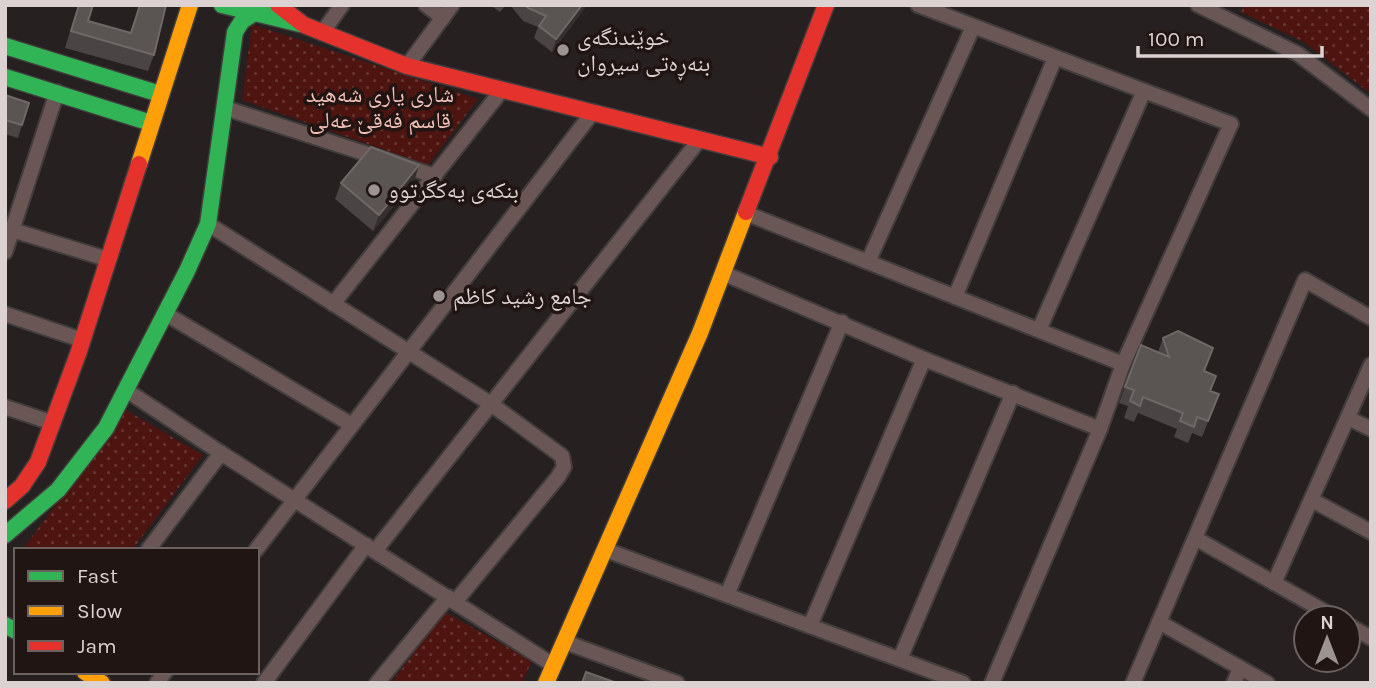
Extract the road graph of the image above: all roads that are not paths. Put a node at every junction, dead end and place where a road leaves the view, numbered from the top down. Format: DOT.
graph roads {
  1 [pos="190,5"];
  2 [pos="222,5"];
  3 [pos="267,5"];
  4 [pos="278,5"];
  5 [pos="342,5"];
  6 [pos="426,5"];
  7 [pos="452,5"];
  8 [pos="826,5"];
  9 [pos="918,5"];
  10 [pos="1198,5"];
  11 [pos="1226,10"];
  12 [pos="251,15"];
  13 [pos="443,18"];
  14 [pos="304,25"];
  15 [pos="973,27"];
  16 [pos="322,33"];
  17 [pos="5,47"];
  18 [pos="1055,58"];
  19 [pos="407,66"];
  20 [pos="5,77"];
  21 [pos="502,90"];
  22 [pos="57,92"];
  23 [pos="1144,92"];
  24 [pos="160,94"];
  25 [pos="225,108"];
  26 [pos="1371,109"];
  27 [pos="593,112"];
  28 [pos="151,123"];
  29 [pos="700,139"];
  30 [pos="770,157"];
  31 [pos="435,176"];
  32 [pos="748,214"];
  33 [pos="208,223"];
  34 [pos="12,230"];
  35 [pos="5,252"];
  36 [pos="107,260"];
  37 [pos="868,262"];
  38 [pos="725,274"];
  39 [pos="955,297"];
  40 [pos="333,303"];
  41 [pos="5,314"];
  42 [pos="166,314"];
  43 [pos="1371,318"];
  44 [pos="842,322"];
  45 [pos="1039,330"];
  46 [pos="82,340"];
  47 [pos="410,353"];
  48 [pos="924,359"];
  49 [pos="1123,364"];
  50 [pos="1371,365"];
  51 [pos="126,390"];
  52 [pos="1013,393"];
  53 [pos="491,404"];
  54 [pos="5,407"];
  55 [pos="1348,418"];
  56 [pos="52,423"];
  57 [pos="352,425"];
  58 [pos="1100,429"];
  59 [pos="1371,429"];
  60 [pos="221,453"];
  61 [pos="9,494"];
  62 [pos="294,499"];
  63 [pos="1312,500"];
  64 [pos="1371,532"];
  65 [pos="5,535"];
  66 [pos="1195,538"];
  67 [pos="150,548"];
  68 [pos="257,548"];
  69 [pos="370,548"];
  70 [pos="606,550"];
  71 [pos="1274,583"];
  72 [pos="727,595"];
  73 [pos="451,600"];
  74 [pos="1311,604"];
  75 [pos="1159,622"];
  76 [pos="810,626"];
  77 [pos="565,642"];
  78 [pos="900,659"];
  79 [pos="553,666"];
  80 [pos="1240,668"];
  81 [pos="264,683"];
  82 [pos="377,683"];
  83 [pos="546,683"];
  84 [pos="677,683"];
  85 [pos="963,683"];
  86 [pos="992,683"];
  87 [pos="1133,683"];
  88 [pos="1234,683"];
  89 [pos="1267,683"];
  1 -- 24 [label="street"];
  2 -- 12 [label="street"];
  3 -- 12 [label="street"];
  4 -- 14 [label="street"];
  5 -- 16 [label="street"];
  6 -- 13 [label="street"];
  7 -- 13 [label="street"];
  8 -- 30 [label="street"];
  9 -- 15 [label="street"];
  10 -- 11 [label="street"];
  11 -- 26 [label="street"];
  12 -- 14 [label="street"];
  12 -- 25 [label="street"];
  13 -- 19 [label="street"];
  14 -- 16 [label="street"];
  15 -- 18 [label="street"];
  15 -- 37 [label="street"];
  16 -- 19 [label="street"];
  17 -- 24 [label="street"];
  18 -- 23 [label="street"];
  18 -- 39 [label="street"];
  19 -- 21 [label="street"];
  20 -- 22 [label="street"];
  21 -- 27 [label="street"];
  21 -- 31 [label="street"];
  22 -- 28 [label="street"];
  22 -- 34 [label="street"];
  23 -- 45 [label="street"];
  23 -- 49 [label="street"];
  24 -- 28 [label="street"];
  25 -- 31 [label="street"];
  25 -- 33 [label="street"];
  27 -- 29 [label="street"];
  27 -- 47 [label="street"];
  28 -- 36 [label="street"];
  29 -- 30 [label="street"];
  29 -- 53 [label="street"];
  30 -- 32 [label="street"];
  31 -- 40 [label="street"];
  32 -- 37 [label="street"];
  32 -- 38 [label="street"];
  33 -- 40 [label="street"];
  33 -- 42 [label="street"];
  34 -- 35 [label="street"];
  34 -- 36 [label="street"];
  36 -- 46 [label="street"];
  37 -- 39 [label="street"];
  38 -- 44 [label="street"];
  38 -- 70 [label="street"];
  39 -- 45 [label="street"];
  40 -- 47 [label="street"];
  41 -- 46 [label="street"];
  42 -- 51 [label="street"];
  42 -- 57 [label="street"];
  43 -- 66 [label="street"];
  44 -- 48 [label="street"];
  44 -- 72 [label="street"];
  45 -- 49 [label="street"];
  46 -- 56 [label="street"];
  47 -- 53 [label="street"];
  47 -- 57 [label="street"];
  48 -- 52 [label="street"];
  48 -- 76 [label="street"];
  49 -- 58 [label="street"];
  50 -- 55 [label="street"];
  51 -- 60 [label="street"];
  51 -- 65 [label="street"];
  52 -- 58 [label="street"];
  52 -- 78 [label="street"];
  53 -- 69 [label="street"];
  53 -- 73 [label="street"];
  54 -- 56 [label="street"];
  55 -- 59 [label="street"];
  55 -- 63 [label="street"];
  56 -- 61 [label="street"];
  57 -- 62 [label="street"];
  58 -- 86 [label="street"];
  60 -- 62 [label="street"];
  60 -- 67 [label="street"];
  62 -- 68 [label="street"];
  62 -- 69 [label="street"];
  63 -- 64 [label="street"];
  63 -- 71 [label="street"];
  66 -- 71 [label="street"];
  66 -- 75 [label="street"];
  69 -- 73 [label="street"];
  69 -- 81 [label="street"];
  70 -- 72 [label="street"];
  70 -- 77 [label="street"];
  71 -- 74 [label="street"];
  72 -- 76 [label="street"];
  73 -- 79 [label="street"];
  73 -- 82 [label="street"];
  75 -- 80 [label="street"];
  75 -- 87 [label="street"];
  76 -- 78 [label="street"];
  77 -- 79 [label="street"];
  77 -- 84 [label="street"];
  78 -- 85 [label="street"];
  79 -- 83 [label="street"];
  80 -- 88 [label="street"];
  80 -- 89 [label="street"];
}
